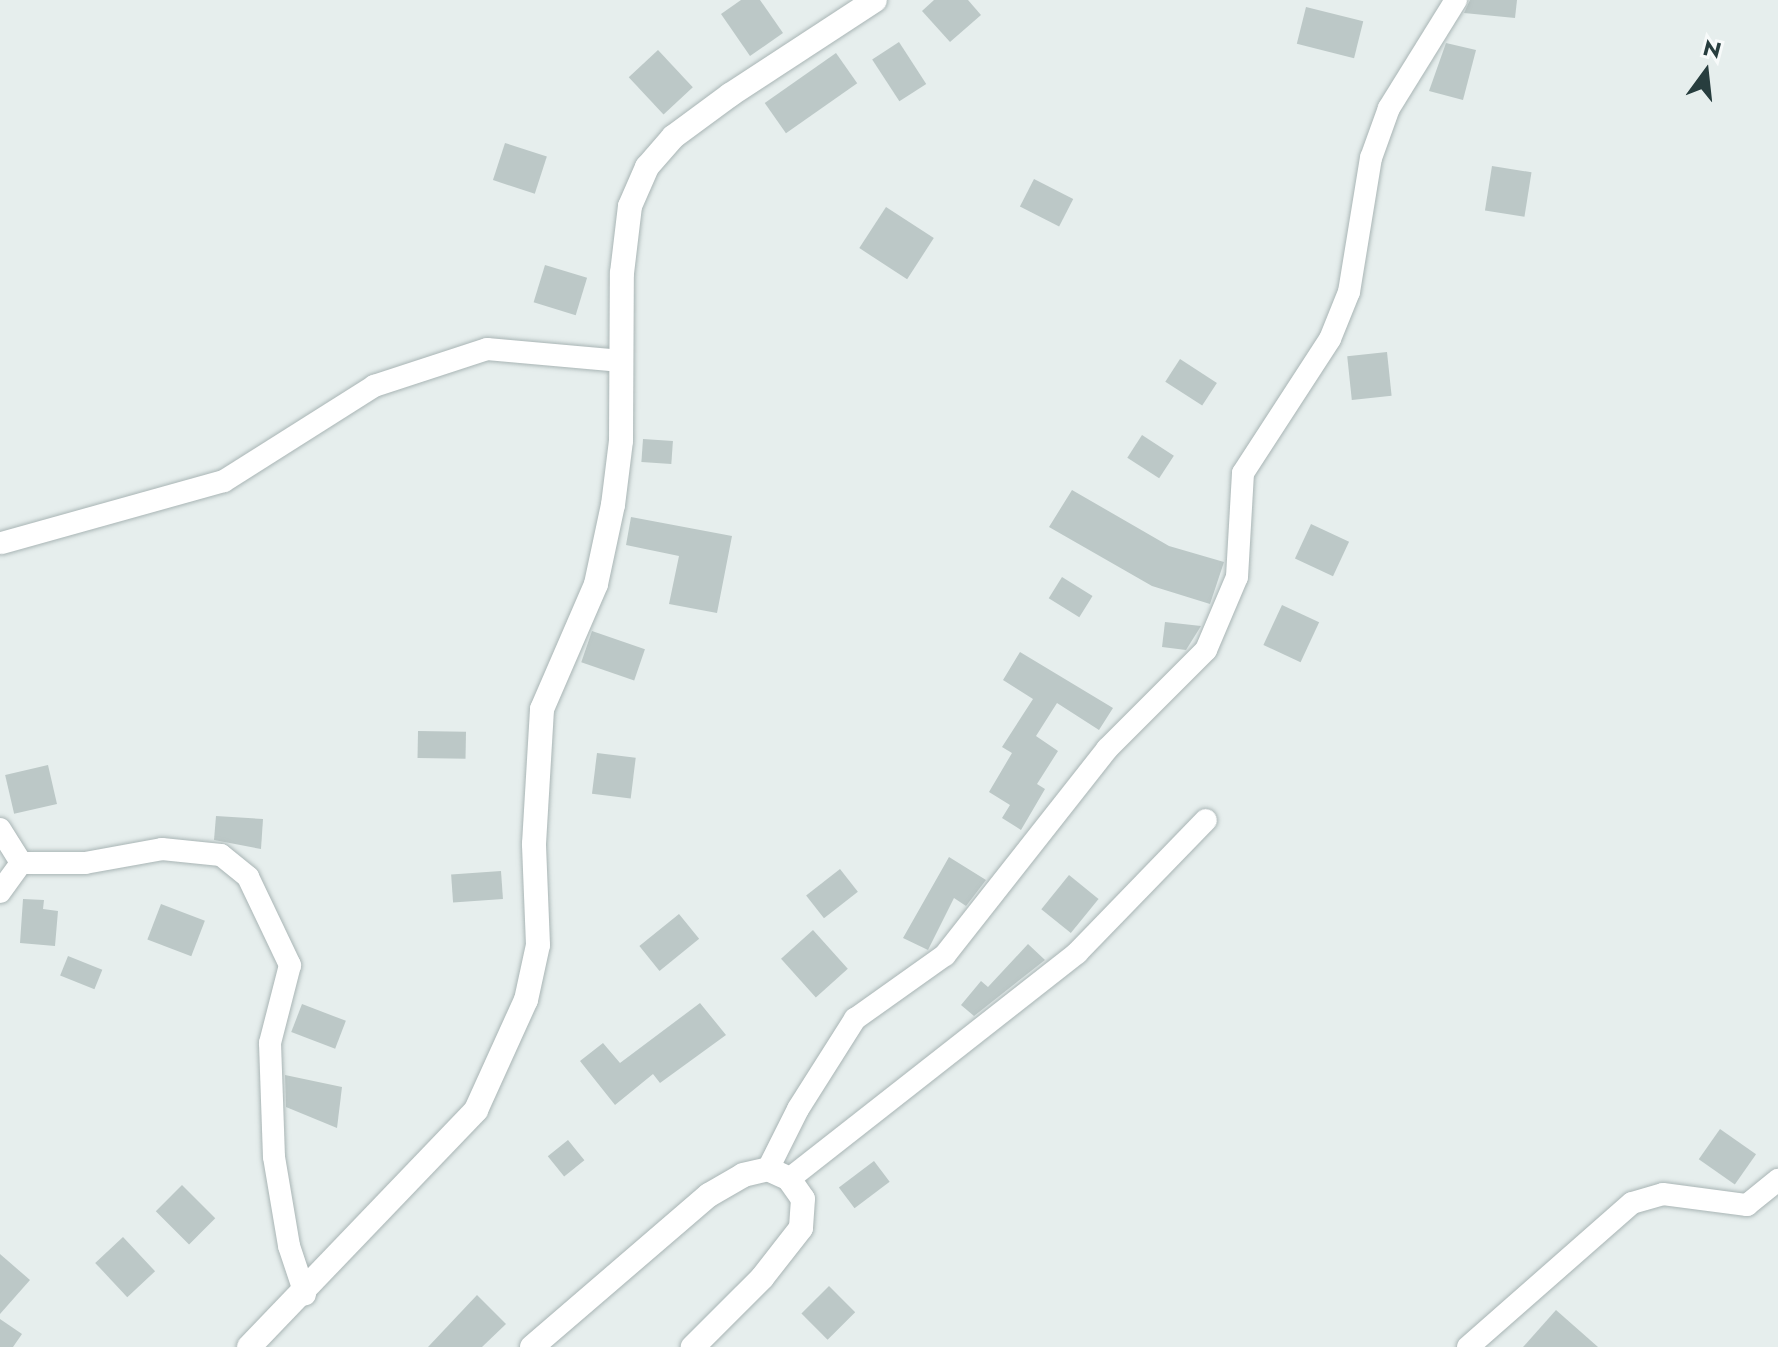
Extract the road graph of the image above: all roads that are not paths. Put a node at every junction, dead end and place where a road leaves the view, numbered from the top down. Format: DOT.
graph roads {
  1 [pos="875,0"];
  2 [pos="1456,0"];
  3 [pos="621,361"];
  4 [pos="2,543"];
  5 [pos="1206,820"];
  6 [pos="0,829"];
  7 [pos="21,863"];
  8 [pos="0,892"];
  9 [pos="778,1174"];
  10 [pos="1778,1180"];
  11 [pos="305,1294"];
  12 [pos="249,1347"];
  13 [pos="532,1347"];
  14 [pos="693,1347"];
  15 [pos="1468,1347"];
  1 -- 3 [label="street"];
  2 -- 9 [label="street"];
  3 -- 4 [label="street"];
  3 -- 11 [label="street"];
  5 -- 9 [label="street"];
  6 -- 7 [label="street"];
  7 -- 8 [label="street"];
  7 -- 11 [label="street"];
  9 -- 13 [label="street"];
  9 -- 14 [label="street"];
  10 -- 15 [label="street"];
  11 -- 12 [label="street"];
}
